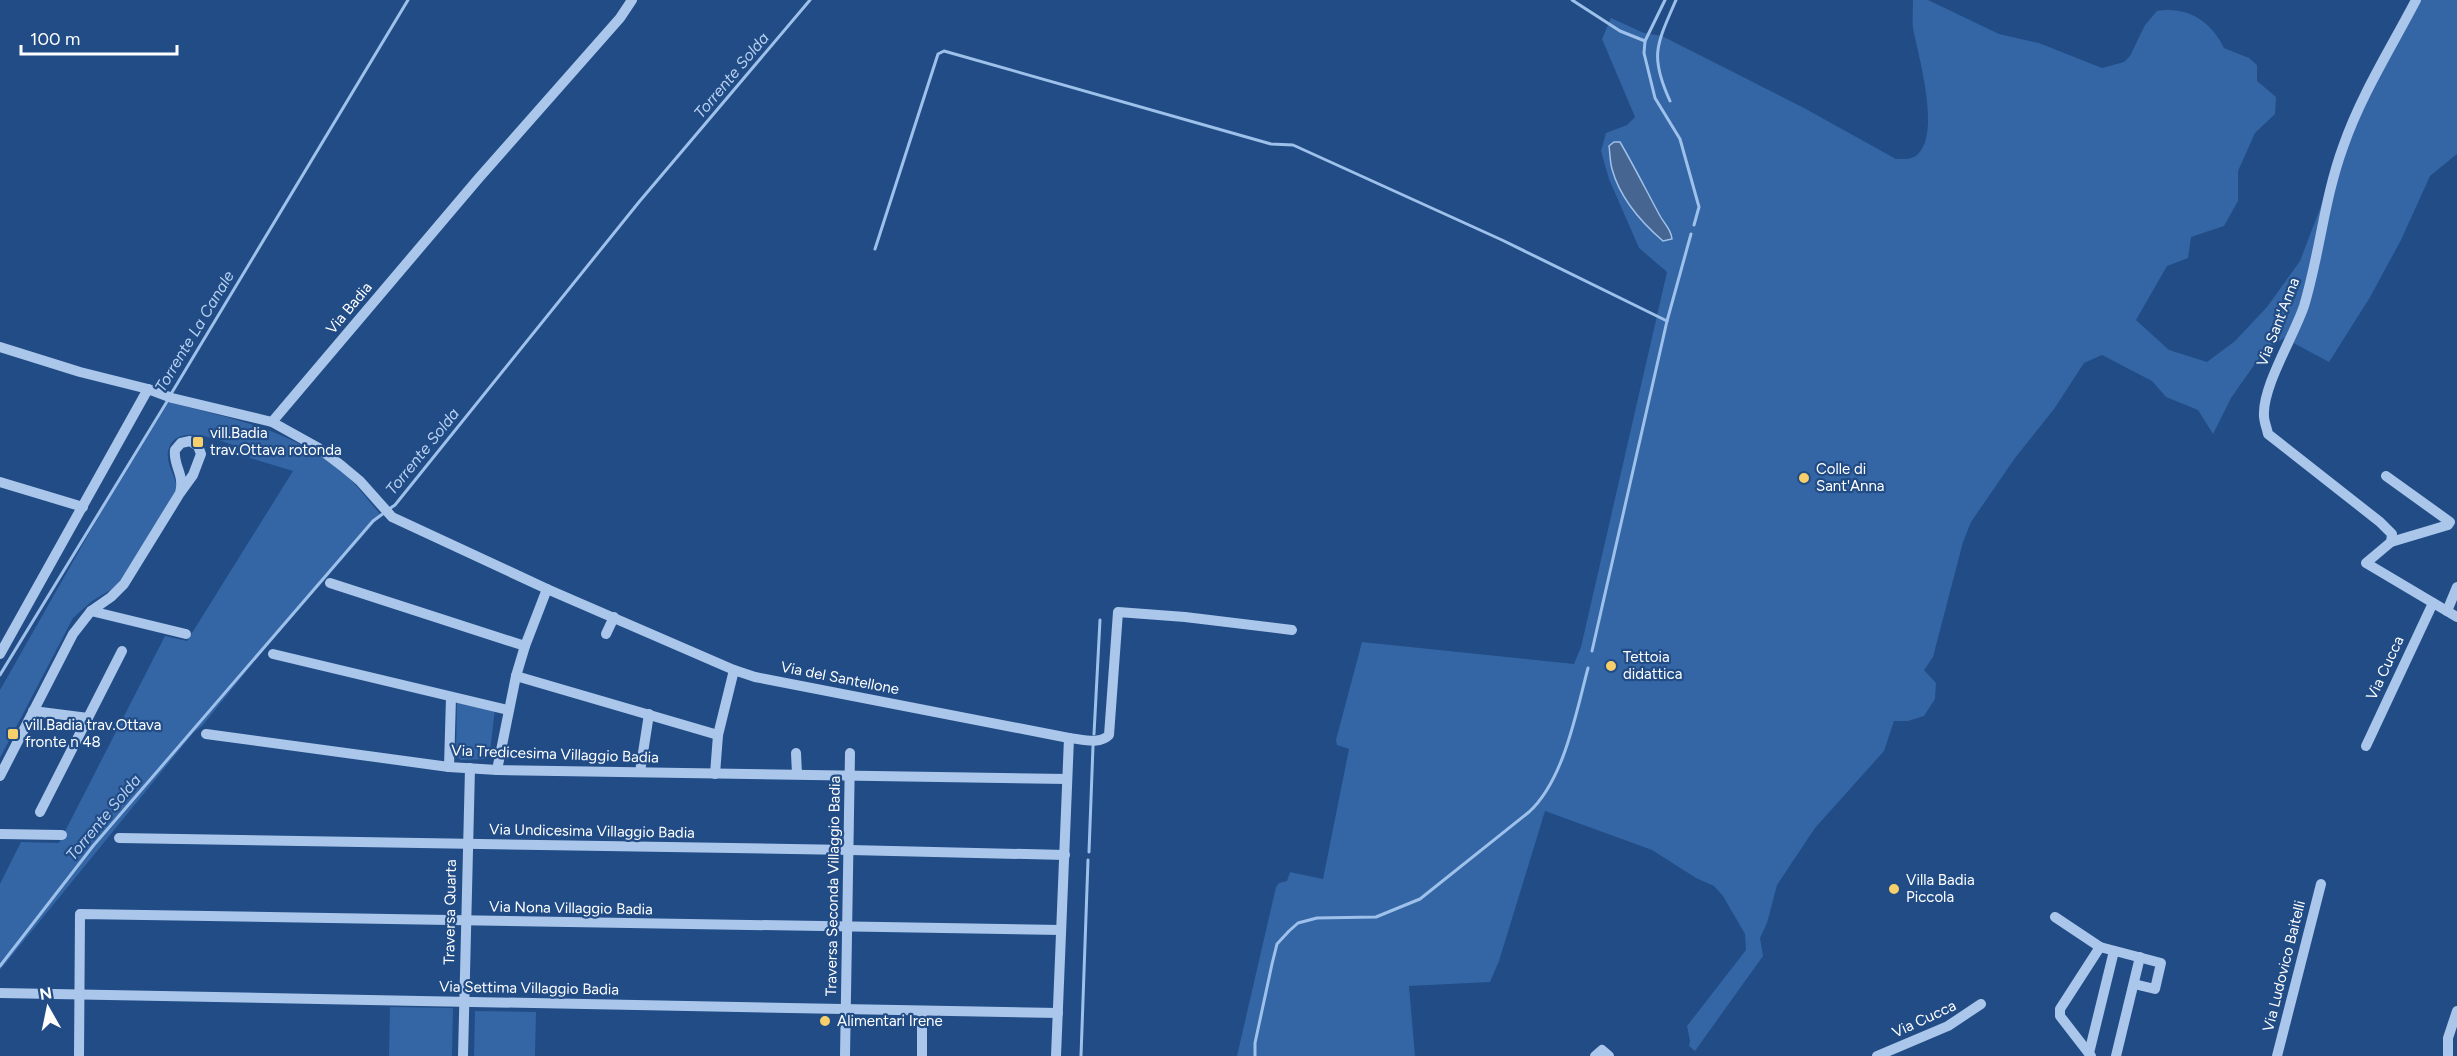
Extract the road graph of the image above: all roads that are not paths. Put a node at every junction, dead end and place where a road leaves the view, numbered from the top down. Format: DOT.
graph roads {
  1 [pos="632,0"];
  2 [pos="2416,0"];
  3 [pos="0,347"];
  4 [pos="148,389"];
  5 [pos="272,422"];
  6 [pos="198,463"];
  7 [pos="178,464"];
  8 [pos="2386,476"];
  9 [pos="0,482"];
  10 [pos="180,493"];
  11 [pos="83,507"];
  12 [pos="2391,542"];
  13 [pos="330,583"];
  14 [pos="2457,587"];
  15 [pos="547,589"];
  16 [pos="2433,603"];
  17 [pos="2447,611"];
  18 [pos="90,612"];
  19 [pos="614,617"];
  20 [pos="2457,617"];
  21 [pos="1292,630"];
  22 [pos="186,634"];
  23 [pos="606,634"];
  24 [pos="525,646"];
  25 [pos="122,651"];
  26 [pos="0,654"];
  27 [pos="273,654"];
  28 [pos="734,670"];
  29 [pos="516,676"];
  30 [pos="451,697"];
  31 [pos="508,710"];
  32 [pos="33,711"];
  33 [pos="649,714"];
  34 [pos="88,718"];
  35 [pos="206,734"];
  36 [pos="718,735"];
  37 [pos="1069,738"];
  38 [pos="2366,746"];
  39 [pos="796,753"];
  40 [pos="850,753"];
  41 [pos="449,767"];
  42 [pos="470,768"];
  43 [pos="497,770"];
  44 [pos="640,772"];
  45 [pos="715,774"];
  46 [pos="797,774"];
  47 [pos="849,774"];
  48 [pos="0,776"];
  49 [pos="1067,779"];
  50 [pos="40,812"];
  51 [pos="0,834"];
  52 [pos="62,835"];
  53 [pos="119,838"];
  54 [pos="466,845"];
  55 [pos="850,850"];
  56 [pos="1065,855"];
  57 [pos="2321,884"];
  58 [pos="2055,917"];
  59 [pos="465,922"];
  60 [pos="848,927"];
  61 [pos="1061,930"];
  62 [pos="2100,947"];
  63 [pos="2114,951"];
  64 [pos="2140,957"];
  65 [pos="2134,984"];
  66 [pos="0,993"];
  67 [pos="80,996"];
  68 [pos="464,1002"];
  69 [pos="1981,1004"];
  70 [pos="846,1009"];
  71 [pos="922,1011"];
  72 [pos="2457,1011"];
  73 [pos="1058,1013"];
  74 [pos="2452,1045"];
  75 [pos="2090,1055"];
  76 [pos="79,1056"];
  77 [pos="462,1056"];
  78 [pos="845,1056"];
  79 [pos="922,1056"];
  80 [pos="1056,1056"];
  81 [pos="1595,1056"];
  82 [pos="1609,1056"];
  83 [pos="1877,1056"];
  84 [pos="2116,1056"];
  85 [pos="2277,1056"];
  86 [pos="2448,1056"];
  1 -- 5 [label="street, Via Badia"];
  2 -- 12 [label="street, Via Sant'Anna"];
  3 -- 4 [label="street"];
  4 -- 5 [label="street"];
  4 -- 11 [label="street"];
  5 -- 15 [label="street, Via del Santellone"];
  6 -- 7 [label="street"];
  6 -- 7 [label="street"];
  6 -- 10 [label="street"];
  7 -- 10 [label="street"];
  8 -- 12 [label="street"];
  9 -- 11 [label="street"];
  10 -- 18 [label="street"];
  11 -- 26 [label="street"];
  12 -- 16 [label="street"];
  13 -- 24 [label="street"];
  14 -- 17 [label="street"];
  15 -- 19 [label="street, Via del Santellone"];
  15 -- 24 [label="street"];
  16 -- 17 [label="street"];
  16 -- 38 [label="street, Via Cucca"];
  17 -- 20 [label="street"];
  18 -- 22 [label="street"];
  18 -- 32 [label="street"];
  19 -- 23 [label="street"];
  19 -- 28 [label="street, Via del Santellone"];
  21 -- 37 [label="street, Via del Santellone"];
  24 -- 29 [label="street"];
  25 -- 34 [label="street"];
  27 -- 30 [label="street"];
  28 -- 36 [label="street"];
  28 -- 37 [label="street, Via del Santellone"];
  29 -- 31 [label="street"];
  29 -- 33 [label="street"];
  30 -- 31 [label="street"];
  30 -- 41 [label="street"];
  31 -- 43 [label="street"];
  32 -- 34 [label="street"];
  32 -- 48 [label="street"];
  33 -- 36 [label="street"];
  33 -- 44 [label="street"];
  34 -- 50 [label="street"];
  35 -- 41 [label="street, Via Tredicesima Villaggio Badia"];
  36 -- 45 [label="street"];
  37 -- 49 [label="street"];
  39 -- 46 [label="street"];
  40 -- 47 [label="street, Traversa Seconda Villaggio Badia"];
  41 -- 42 [label="street, Via Tredicesima Villaggio Badia"];
  42 -- 43 [label="street, Via Tredicesima Villaggio Badia"];
  42 -- 54 [label="street, Traversa Quarta"];
  43 -- 44 [label="street, Via Tredicesima Villaggio Badia"];
  44 -- 45 [label="street, Via Tredicesima Villaggio Badia"];
  45 -- 46 [label="street, Via Tredicesima Villaggio Badia"];
  46 -- 47 [label="street, Via Tredicesima Villaggio Badia"];
  47 -- 49 [label="street, Via Tredicesima Villaggio Badia"];
  47 -- 55 [label="street, Traversa Seconda Villaggio Badia"];
  49 -- 56 [label="street"];
  51 -- 52 [label="street"];
  53 -- 54 [label="street, Via Undicesima Villaggio Badia"];
  54 -- 55 [label="street, Via Undicesima Villaggio Badia"];
  54 -- 59 [label="street, Traversa Quarta"];
  55 -- 56 [label="street, Via Undicesima Villaggio Badia"];
  55 -- 60 [label="street, Traversa Seconda Villaggio Badia"];
  56 -- 61 [label="street"];
  57 -- 85 [label="street, Via Ludovico Baitelli"];
  58 -- 62 [label="street"];
  59 -- 60 [label="street, Via Nona Villaggio Badia"];
  59 -- 67 [label="street, Via Nona Villaggio Badia"];
  59 -- 68 [label="street, Traversa Quarta"];
  60 -- 61 [label="street, Via Nona Villaggio Badia"];
  60 -- 70 [label="street, Traversa Seconda Villaggio Badia"];
  61 -- 73 [label="street"];
  62 -- 63 [label="street"];
  62 -- 75 [label="street"];
  63 -- 64 [label="street"];
  63 -- 75 [label="street"];
  64 -- 65 [label="street"];
  64 -- 65 [label="street"];
  65 -- 84 [label="street"];
  66 -- 67 [label="street, Via Settima Villaggio Badia"];
  67 -- 68 [label="street, Via Settima Villaggio Badia"];
  67 -- 76 [label="street"];
  68 -- 70 [label="street, Via Settima Villaggio Badia"];
  68 -- 77 [label="street, Traversa Quarta"];
  69 -- 83 [label="street, Via Cucca"];
  70 -- 71 [label="street, Via Settima Villaggio Badia"];
  70 -- 78 [label="street, Traversa Seconda Villaggio Badia"];
  71 -- 73 [label="street, Via Settima Villaggio Badia"];
  71 -- 79 [label="street"];
  72 -- 74 [label="street"];
  73 -- 80 [label="street"];
  74 -- 86 [label="street"];
  81 -- 82 [label="street"];
}
